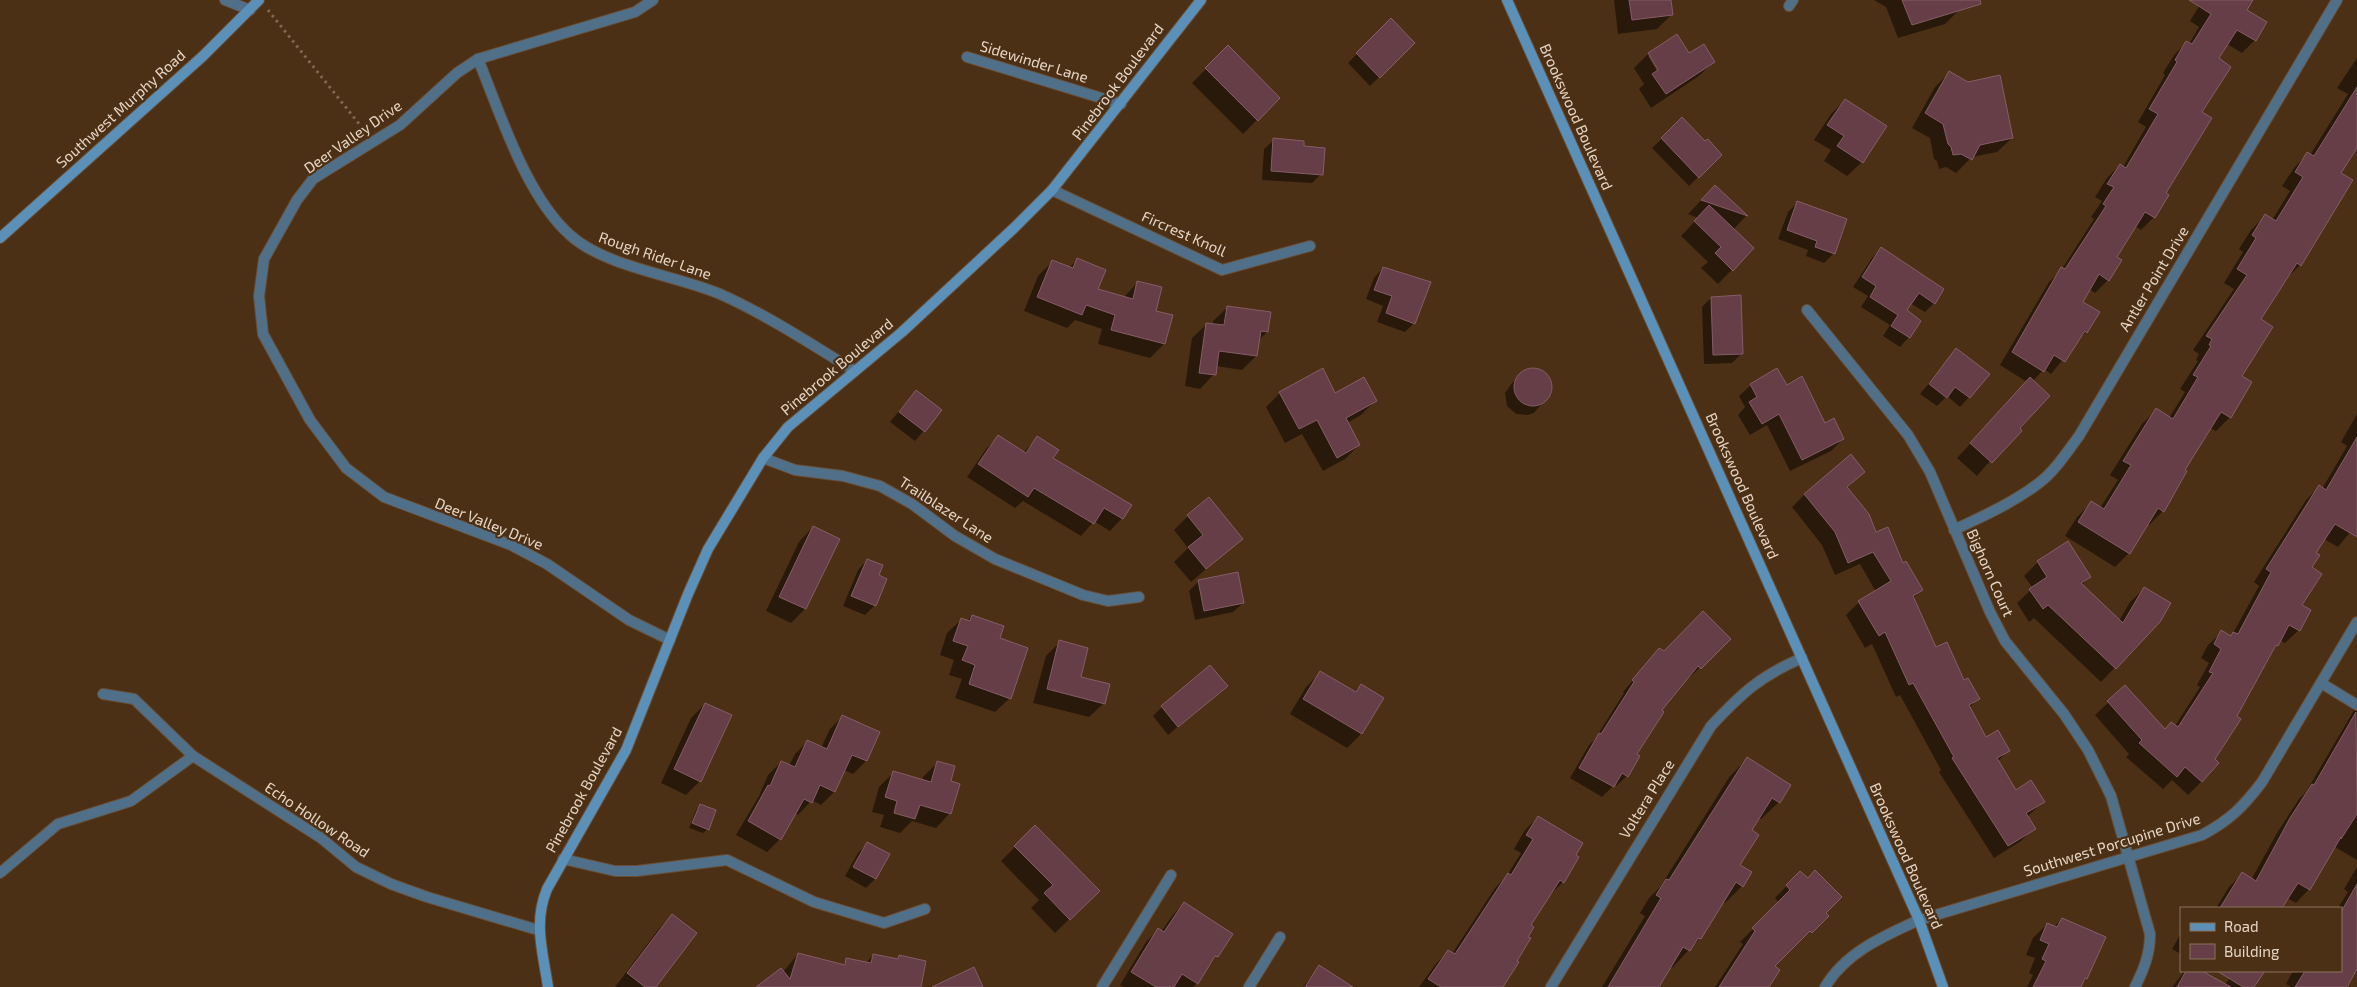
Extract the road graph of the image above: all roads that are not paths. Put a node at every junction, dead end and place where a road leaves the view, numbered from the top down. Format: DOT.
graph roads {
  1 [pos="225,0"];
  2 [pos="259,0"];
  3 [pos="653,0"];
  4 [pos="1201,0"];
  5 [pos="1507,0"];
  6 [pos="2337,0"];
  7 [pos="250,10"];
  8 [pos="967,57"];
  9 [pos="478,59"];
  10 [pos="1121,104"];
  11 [pos="1052,190"];
  12 [pos="0,238"];
  13 [pos="1310,246"];
  14 [pos="1806,310"];
  15 [pos="855,371"];
  16 [pos="763,458"];
  17 [pos="1954,530"];
  18 [pos="1139,597"];
  19 [pos="2357,622"];
  20 [pos="670,640"];
  21 [pos="1802,658"];
  22 [pos="2321,683"];
  23 [pos="103,694"];
  24 [pos="2357,705"];
  25 [pos="193,756"];
  26 [pos="2130,856"];
  27 [pos="563,859"];
  28 [pos="0,873"];
  29 [pos="1170,875"];
  30 [pos="926,909"];
  31 [pos="1919,920"];
  32 [pos="538,930"];
  33 [pos="1280,937"];
  34 [pos="548,987"];
  35 [pos="1102,987"];
  36 [pos="1249,987"];
  37 [pos="1551,987"];
  38 [pos="1825,987"];
  39 [pos="1944,987"];
  40 [pos="2135,987"];
  1 -- 7 [label="street"];
  2 -- 7 [label="main road, Southwest Murphy Road"];
  3 -- 9 [label="street, Deer Valley Drive"];
  4 -- 10 [label="main road, Pinebrook Boulevard"];
  5 -- 21 [label="main road, Brookswood Boulevard"];
  6 -- 17 [label="street, Antler Point Drive"];
  7 -- 12 [label="main road, Southwest Murphy Road"];
  8 -- 10 [label="street, Sidewinder Lane"];
  9 -- 15 [label="street, Rough Rider Lane"];
  9 -- 20 [label="street, Deer Valley Drive"];
  10 -- 11 [label="main road, Pinebrook Boulevard"];
  11 -- 13 [label="street, Fircrest Knoll"];
  11 -- 15 [label="main road, Pinebrook Boulevard"];
  14 -- 17 [label="street, Bighorn Court"];
  15 -- 16 [label="main road, Pinebrook Boulevard"];
  16 -- 18 [label="street, Trailblazer Lane"];
  16 -- 20 [label="main road, Pinebrook Boulevard"];
  17 -- 26 [label="street, Bighorn Court"];
  19 -- 22 [label="street, Southwest Porcupine Drive"];
  20 -- 27 [label="main road, Pinebrook Boulevard"];
  21 -- 31 [label="main road, Brookswood Boulevard"];
  21 -- 37 [label="street, Voltera Place"];
  22 -- 24 [label="street"];
  22 -- 26 [label="street, Southwest Porcupine Drive"];
  23 -- 25 [label="street, Echo Hollow Road"];
  25 -- 28 [label="street"];
  25 -- 32 [label="street, Echo Hollow Road"];
  26 -- 31 [label="street, Southwest Porcupine Drive"];
  26 -- 40 [label="street, Bighorn Court"];
  27 -- 30 [label="street"];
  27 -- 32 [label="main road, Pinebrook Boulevard"];
  29 -- 35 [label="street"];
  31 -- 38 [label="street, Southwest Porcupine Drive"];
  31 -- 39 [label="main road, Brookswood Boulevard"];
  32 -- 34 [label="main road, Pinebrook Boulevard"];
  33 -- 36 [label="street"];
}
